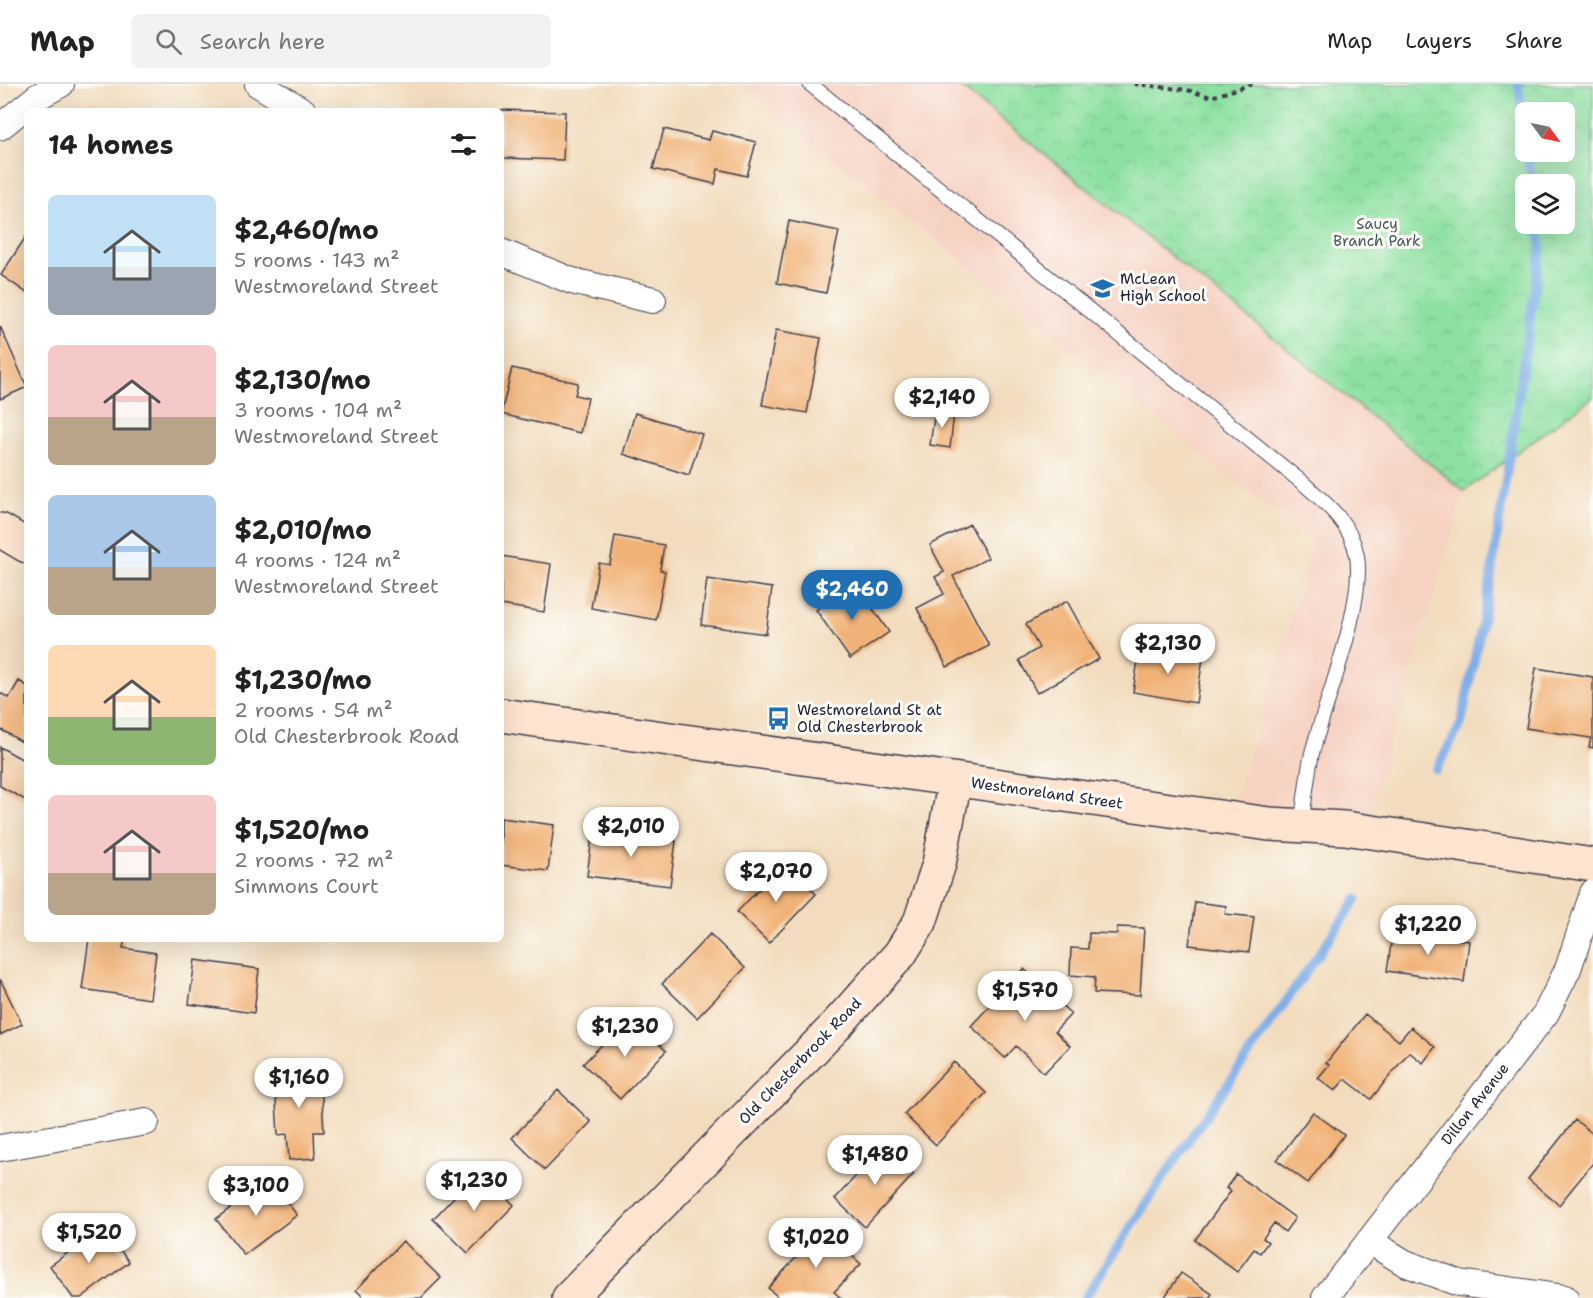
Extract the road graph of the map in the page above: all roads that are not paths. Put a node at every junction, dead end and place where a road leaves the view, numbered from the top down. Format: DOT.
graph roads {
  1 [pos="62,84"];
  2 [pos="258,84"];
  3 [pos="810,84"];
  4 [pos="299,108"];
  5 [pos="0,127"];
  6 [pos="504,253"];
  7 [pos="653,300"];
  8 [pos="0,530"];
  9 [pos="24,544"];
  10 [pos="504,715"];
  11 [pos="955,780"];
  12 [pos="1301,826"];
  13 [pos="1593,865"];
  14 [pos="1593,893"];
  15 [pos="146,1122"];
  16 [pos="0,1148"];
  17 [pos="1370,1241"];
  18 [pos="569,1298"];
  19 [pos="1325,1298"];
  20 [pos="1565,1298"];
  1 -- 5 [label="street"];
  2 -- 4 [label="street"];
  3 -- 12 [label="lane"];
  6 -- 7 [label="street"];
  8 -- 9 [label="main road"];
  10 -- 11 [label="main road, Westmoreland Street"];
  11 -- 12 [label="main road, Westmoreland Street"];
  11 -- 18 [label="main road, Old Chesterbrook Road"];
  12 -- 13 [label="main road, Westmoreland Street"];
  14 -- 17 [label="street, Dillon Avenue"];
  15 -- 16 [label="street"];
  17 -- 19 [label="street, Dillon Avenue"];
  17 -- 20 [label="street"];
}
